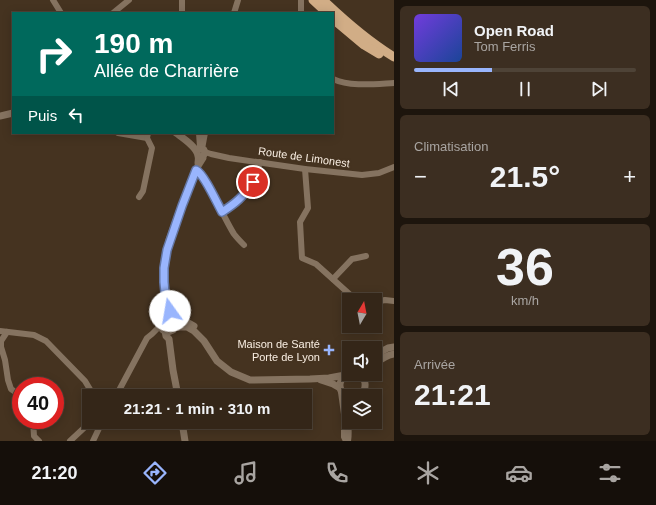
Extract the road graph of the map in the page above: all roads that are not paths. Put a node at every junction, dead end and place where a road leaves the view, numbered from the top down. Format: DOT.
graph roads {
  1 [pos="53,0"];
  2 [pos="129,0"];
  3 [pos="182,0"];
  4 [pos="238,0"];
  5 [pos="301,0"];
  6 [pos="314,0"];
  7 [pos="323,0"];
  8 [pos="61,12"];
  9 [pos="114,12"];
  10 [pos="182,12"];
  11 [pos="234,12"];
  12 [pos="301,12"];
  13 [pos="326,12"];
  14 [pos="334,20"];
  15 [pos="394,57"];
  16 [pos="394,63"];
  17 [pos="334,79"];
  18 [pos="394,83"];
  19 [pos="12,113"];
  20 [pos="0,116"];
  21 [pos="128,134"];
  22 [pos="178,134"];
  23 [pos="198,134"];
  24 [pos="205,134"];
  25 [pos="147,136"];
  26 [pos="201,151"];
  27 [pos="260,162"];
  28 [pos="394,167"];
  29 [pos="197,168"];
  30 [pos="305,169"];
  31 [pos="139,197"];
  32 [pos="222,212"];
  33 [pos="244,245"];
  34 [pos="366,256"];
  35 [pos="333,279"];
  36 [pos="348,293"];
  37 [pos="382,301"];
  38 [pos="394,302"];
  39 [pos="166,303"];
  40 [pos="174,317"];
  41 [pos="163,326"];
  42 [pos="174,329"];
  43 [pos="0,331"];
  44 [pos="7,332"];
  45 [pos="169,339"];
  46 [pos="208,347"];
  47 [pos="394,347"];
  48 [pos="382,351"];
  49 [pos="394,354"];
  50 [pos="382,358"];
  51 [pos="342,375"];
  52 [pos="310,379"];
  53 [pos="342,379"];
  54 [pos="90,389"];
  55 [pos="120,389"];
  56 [pos="176,389"];
  57 [pos="12,390"];
  58 [pos="341,390"];
  59 [pos="34,429"];
  60 [pos="83,429"];
  61 [pos="99,429"];
  62 [pos="183,429"];
  63 [pos="349,429"];
  64 [pos="39,441"];
  65 [pos="70,441"];
  66 [pos="93,441"];
  67 [pos="185,441"];
  68 [pos="347,441"];
  1 -- 8 [label="street"];
  2 -- 9 [label="street"];
  3 -- 10 [label="street"];
  4 -- 11 [label="street"];
  5 -- 12 [label="street"];
  6 -- 13 [label="main road"];
  7 -- 15 [label="main road"];
  14 -- 16 [label="main road"];
  17 -- 18 [label="street"];
  19 -- 20 [label="street"];
  21 -- 25 [label="street"];
  22 -- 26 [label="street"];
  23 -- 26 [label="street"];
  24 -- 26 [label="street"];
  25 -- 31 [label="street"];
  26 -- 27 [label="street, Route de Limonest"];
  26 -- 29 [label="street"];
  27 -- 30 [label="street, Route de Limonest"];
  27 -- 32 [label="street"];
  28 -- 30 [label="street, Route de Limonest"];
  29 -- 32 [label="street"];
  29 -- 39 [label="street"];
  30 -- 35 [label="street"];
  32 -- 33 [label="street"];
  34 -- 35 [label="street"];
  35 -- 36 [label="street"];
  37 -- 38 [label="street"];
  39 -- 40 [label="street"];
  39 -- 41 [label="street"];
  40 -- 41 [label="street"];
  40 -- 42 [label="street"];
  40 -- 46 [label="street"];
  41 -- 42 [label="street"];
  41 -- 45 [label="street"];
  41 -- 55 [label="street"];
  42 -- 45 [label="street"];
  42 -- 46 [label="street"];
  43 -- 44 [label="street"];
  44 -- 54 [label="street"];
  44 -- 57 [label="street"];
  45 -- 56 [label="street"];
  46 -- 52 [label="street"];
  47 -- 48 [label="street"];
  49 -- 50 [label="street"];
  51 -- 52 [label="street"];
  52 -- 58 [label="street"];
  53 -- 58 [label="street"];
  58 -- 68 [label="street"];
  59 -- 64 [label="street"];
  60 -- 65 [label="street"];
  61 -- 66 [label="street"];
  62 -- 67 [label="street"];
  63 -- 68 [label="street"];
}
